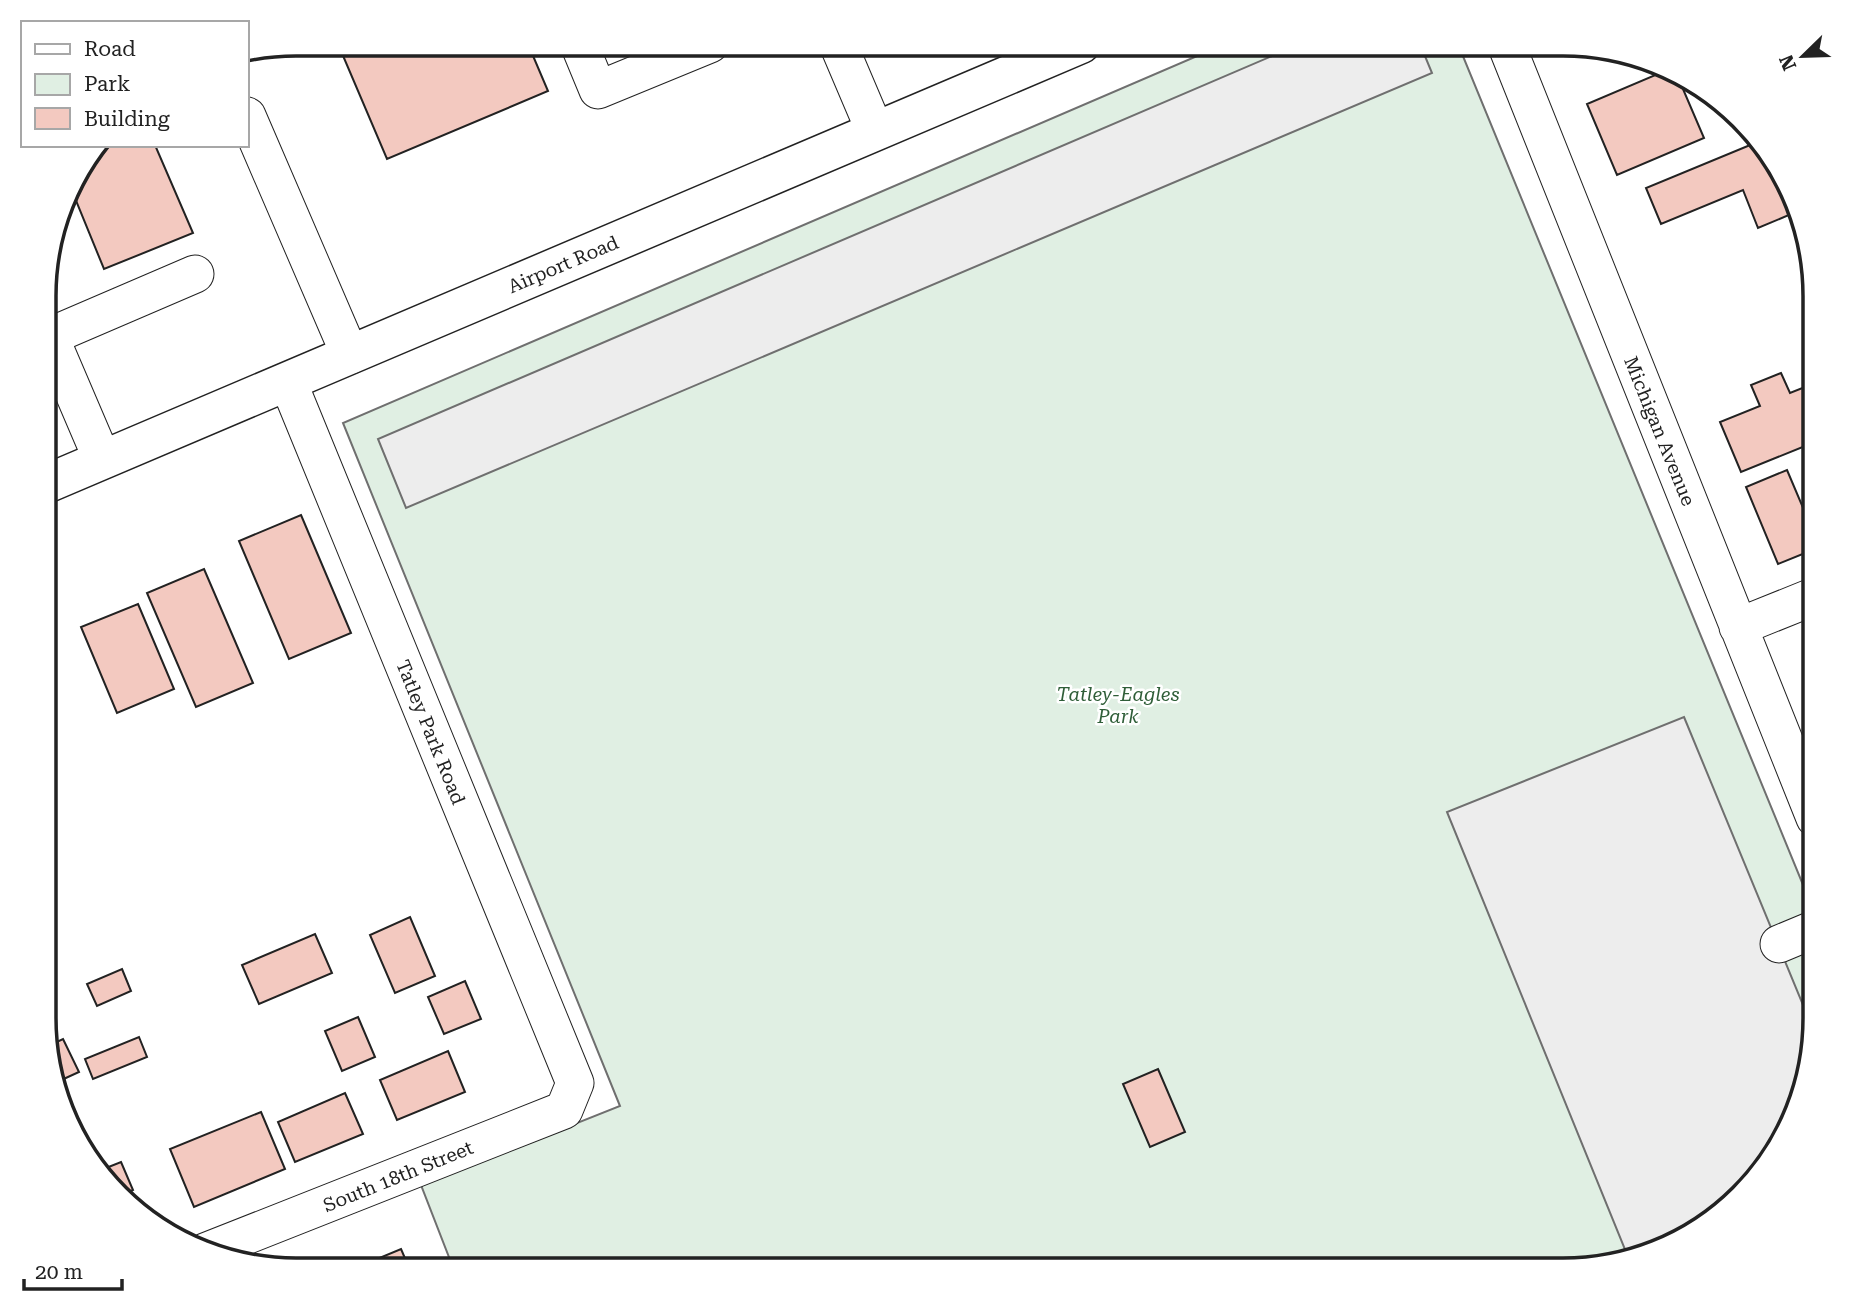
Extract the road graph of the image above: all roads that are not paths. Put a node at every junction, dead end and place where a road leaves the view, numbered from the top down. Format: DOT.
graph roads {
  1 [pos="584,56"];
  2 [pos="680,56"];
  3 [pos="843,56"];
  4 [pos="1051,57"];
  5 [pos="1511,57"];
  6 [pos="248,118"];
  7 [pos="875,131"];
  8 [pos="195,274"];
  9 [pos="56,330"];
  10 [pos="56,355"];
  11 [pos="350,355"];
  12 [pos="288,382"];
  13 [pos="102,459"];
  14 [pos="56,479"];
  15 [pos="1802,601"];
  16 [pos="1738,627"];
  17 [pos="1802,786"];
  18 [pos="1802,934"];
  19 [pos="1779,944"];
  20 [pos="575,1083"];
  21 [pos="221,1246"];
  1 -- 2 [label="street"];
  3 -- 7 [label="street"];
  4 -- 7 [label="main road, Airport Road"];
  5 -- 16 [label="street, Michigan Avenue"];
  6 -- 11 [label="street"];
  7 -- 11 [label="main road, Airport Road"];
  8 -- 9 [label="street"];
  10 -- 13 [label="street"];
  11 -- 12 [label="main road, Airport Road"];
  12 -- 13 [label="main road, Airport Road"];
  12 -- 20 [label="street, Tatley Park Road"];
  13 -- 14 [label="main road, Airport Road"];
  15 -- 16 [label="street"];
  16 -- 17 [label="street, Michigan Avenue"];
  18 -- 19 [label="street"];
  20 -- 21 [label="street, South 18th Street"];
}
